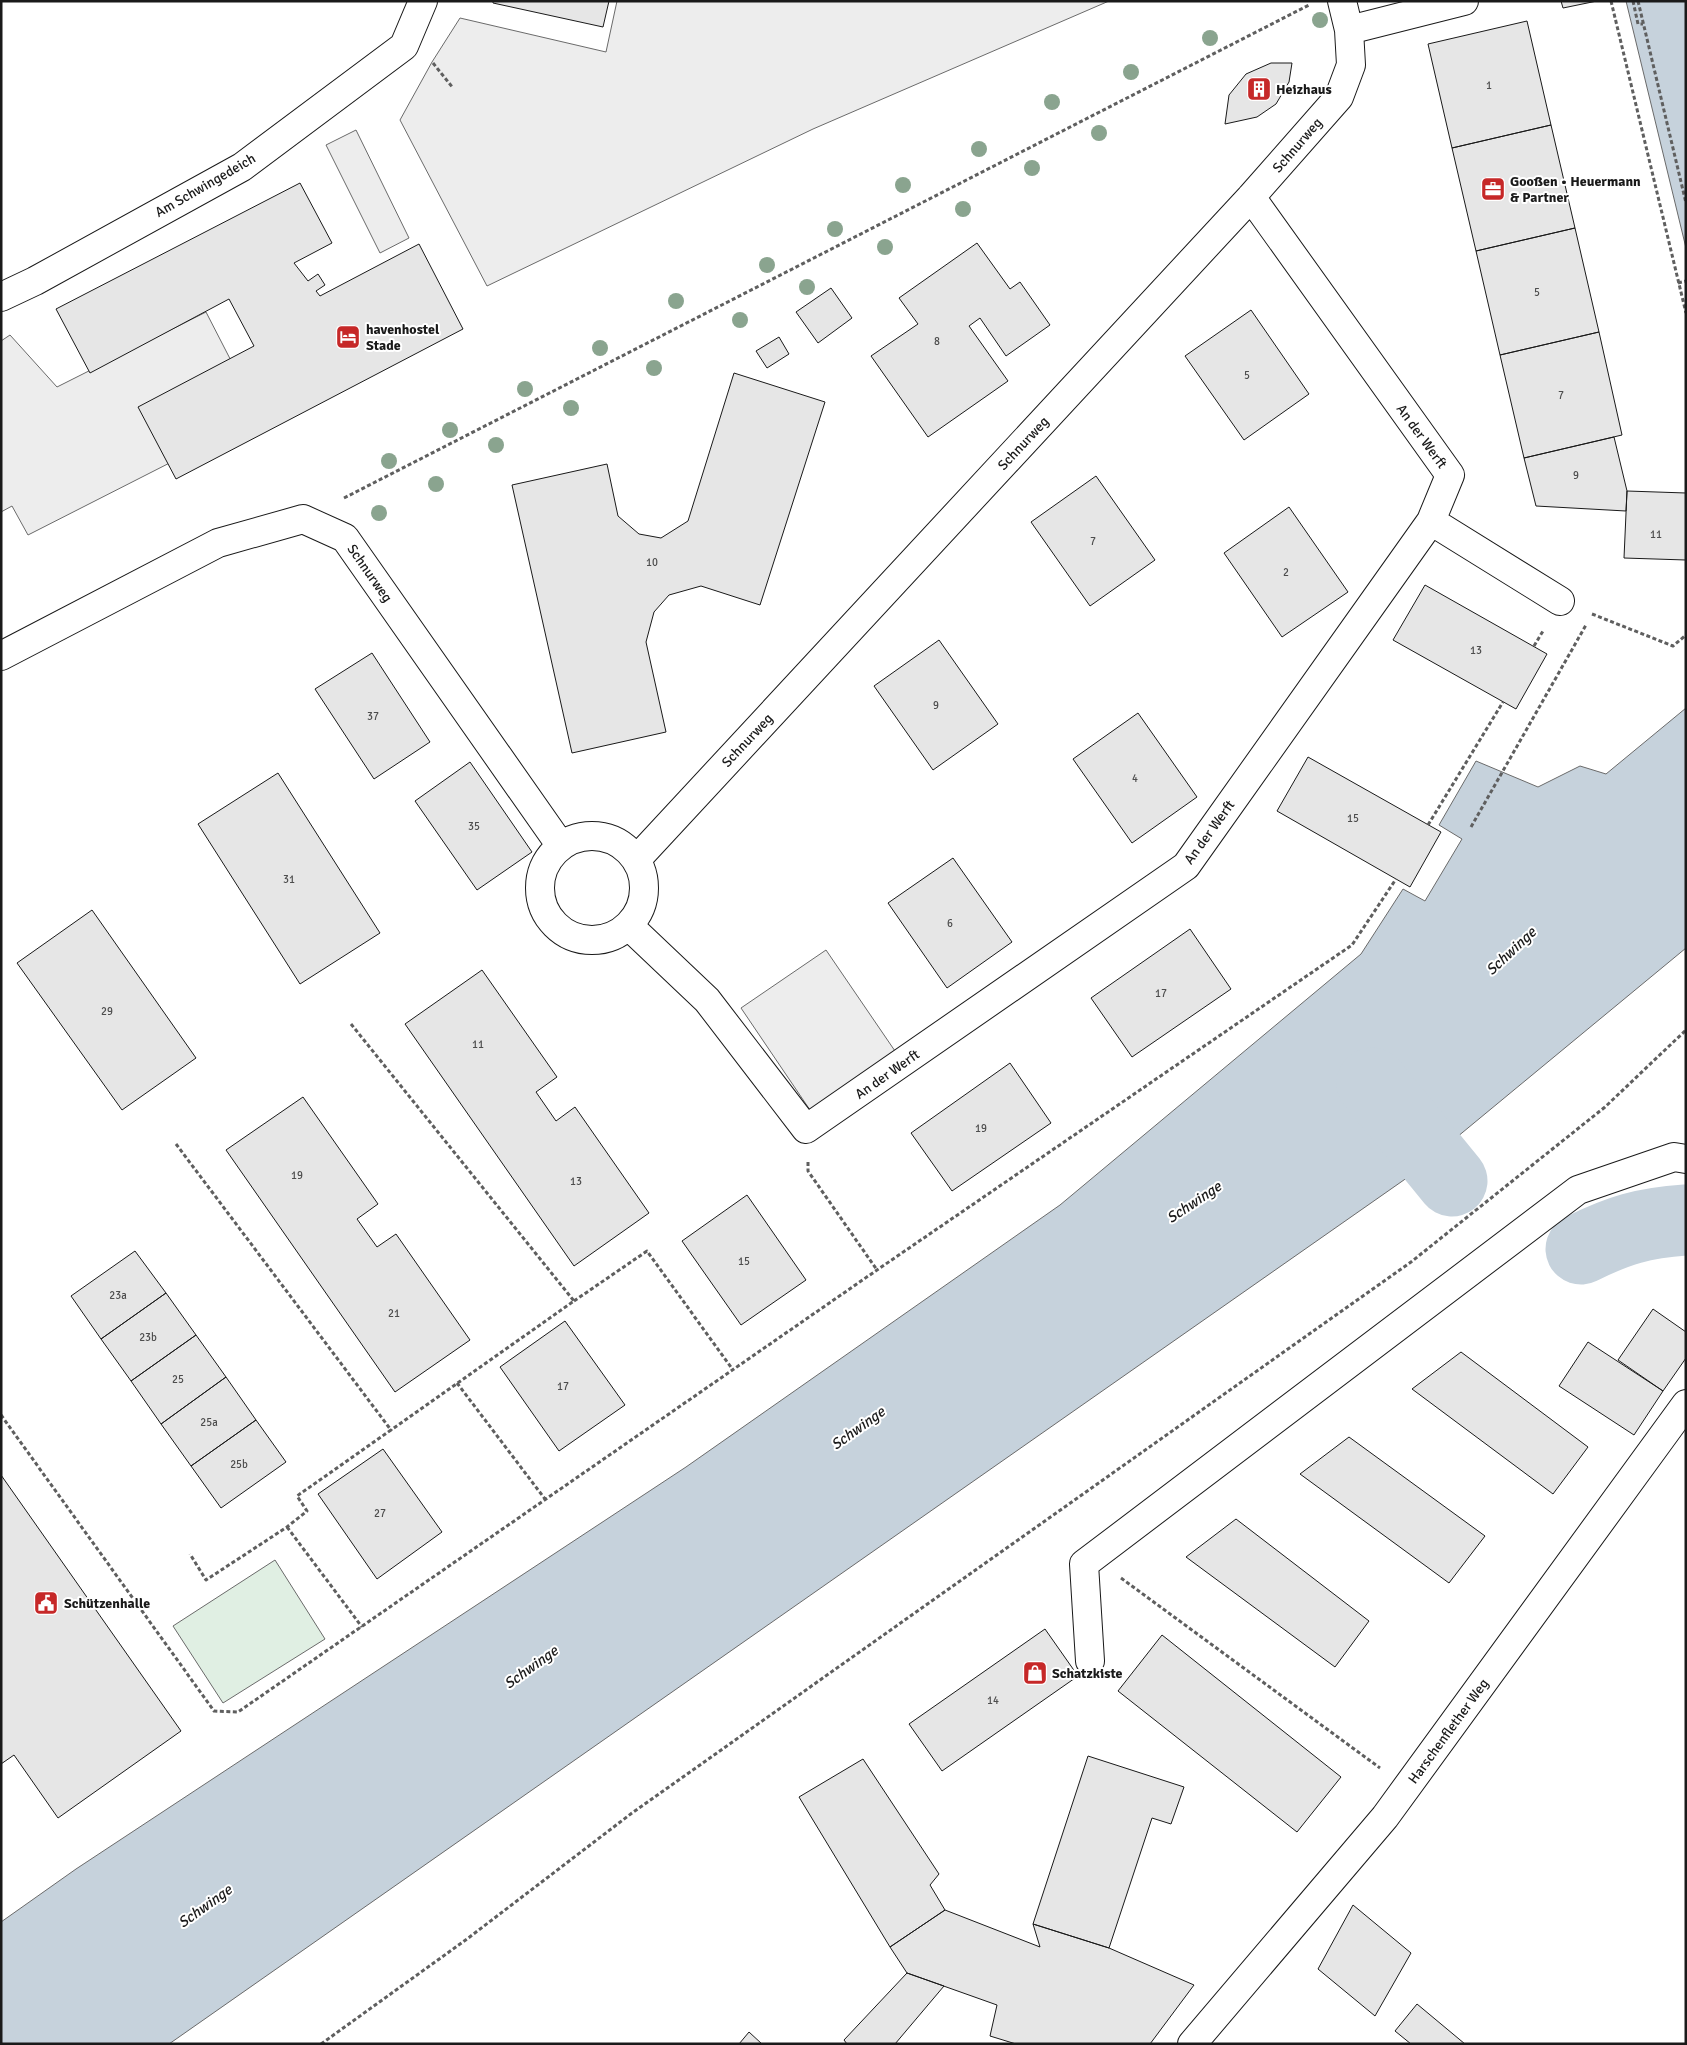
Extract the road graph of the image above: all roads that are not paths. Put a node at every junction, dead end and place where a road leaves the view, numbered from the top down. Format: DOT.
graph roads {
  1 [pos="423,1"];
  2 [pos="1342,1"];
  3 [pos="1464,1"];
  4 [pos="1349,30"];
  5 [pos="1251,196"];
  6 [pos="1,297"];
  7 [pos="1431,521"];
  8 [pos="1560,601"];
  9 [pos="1,656"];
  10 [pos="561,846"];
  11 [pos="636,860"];
  12 [pos="629,926"];
  13 [pos="1686,1159"];
  14 [pos="1686,1404"];
  15 [pos="1090,1661"];
  16 [pos="1192,2044"];
  1 -- 6 [label="street, Am Schwingedeich"];
  2 -- 4 [label="street, Schnurweg"];
  3 -- 4 [label="street"];
  4 -- 5 [label="street, Schnurweg"];
  5 -- 7 [label="street, An der Werft"];
  5 -- 11 [label="street, Schnurweg"];
  7 -- 8 [label="street"];
  7 -- 12 [label="street, An der Werft"];
  9 -- 10 [label="street, Schnurweg"];
  10 -- 11 [label="street"];
  10 -- 12 [label="street"];
  11 -- 12 [label="street"];
  13 -- 15 [label="street"];
  14 -- 16 [label="street, Harschenflether Weg"];
}
